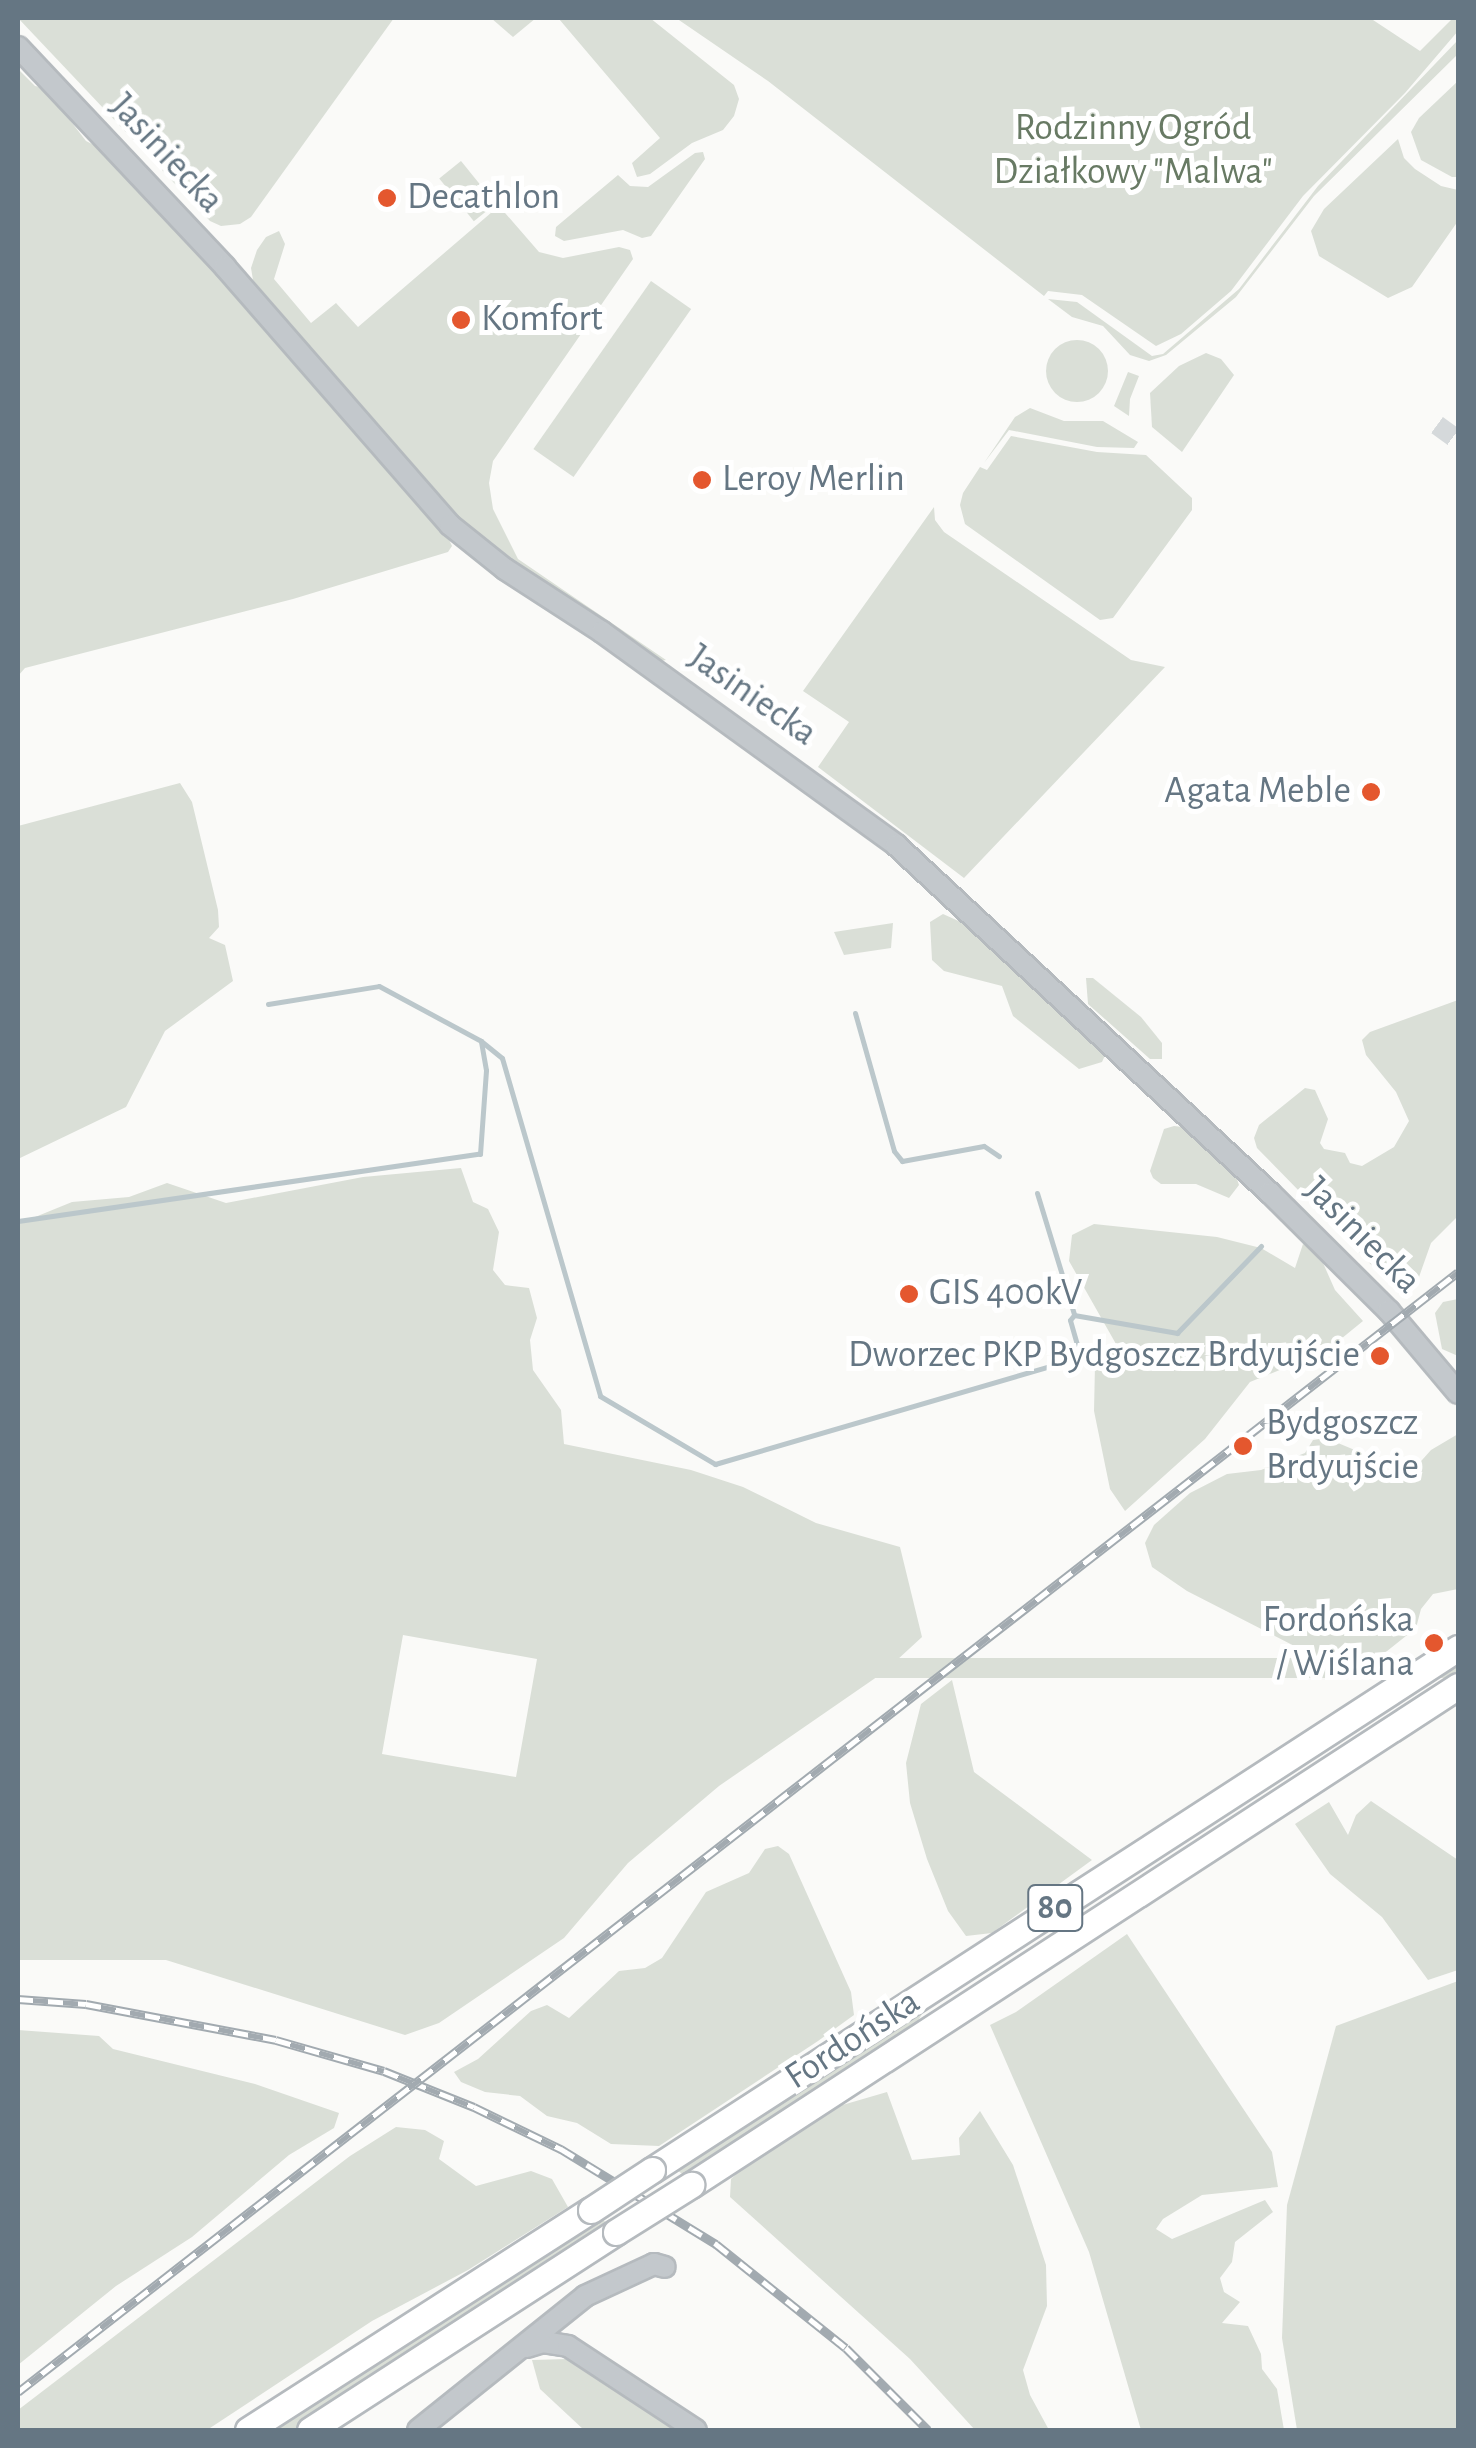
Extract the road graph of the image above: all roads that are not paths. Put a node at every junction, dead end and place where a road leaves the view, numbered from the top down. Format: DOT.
graph roads {
  1 [pos="18,47"];
  2 [pos="1458,1393"];
  3 [pos="1458,1648"];
  4 [pos="1458,1686"];
  5 [pos="665,2267"];
  6 [pos="521,2349"];
  7 [pos="248,2430"];
  8 [pos="310,2430"];
  9 [pos="418,2430"];
  10 [pos="696,2430"];
  1 -- 2 [label="street, Jasiniecka"];
  3 -- 7 [label="main road, Fordońska / 80, bridge"];
  4 -- 8 [label="main road, Fordońska / 80, bridge"];
  5 -- 6 [label="street"];
  6 -- 9 [label="street"];
  6 -- 10 [label="street"];
}
